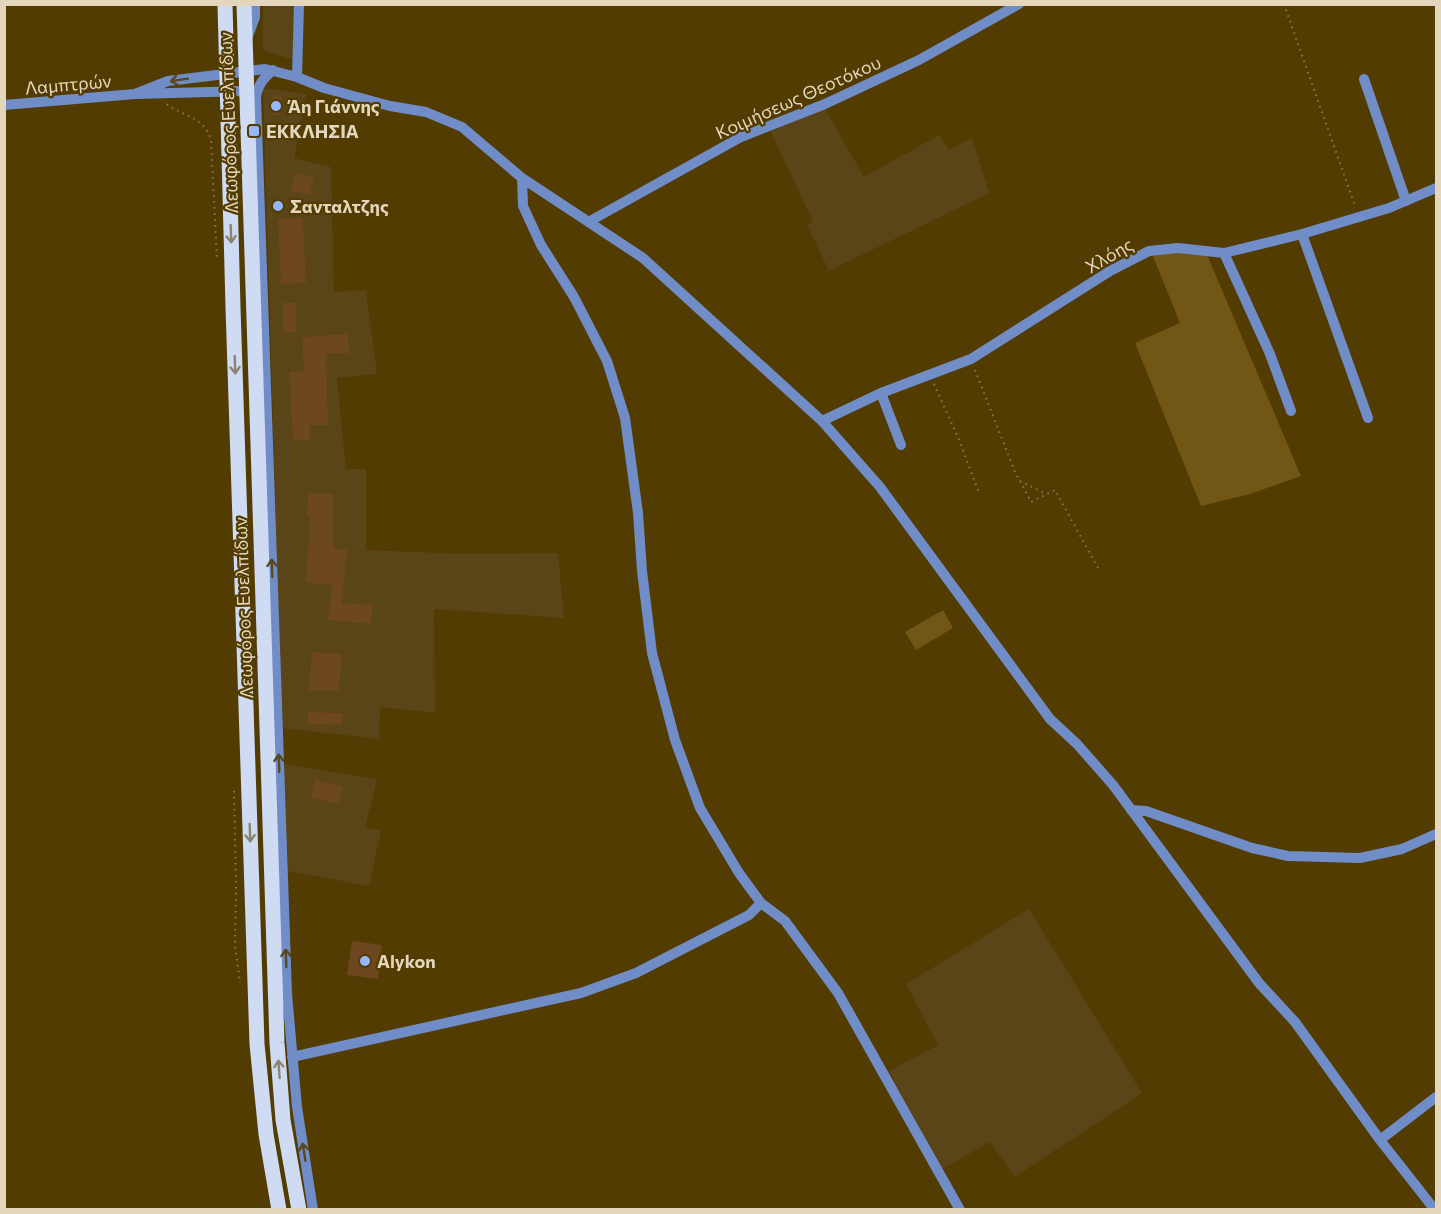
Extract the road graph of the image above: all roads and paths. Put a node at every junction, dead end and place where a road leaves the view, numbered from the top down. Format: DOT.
graph roads {
  1 [pos="225,4"];
  2 [pos="244,4"];
  3 [pos="255,4"];
  4 [pos="299,4"];
  5 [pos="1019,4"];
  6 [pos="1284,4"];
  7 [pos="246,41"];
  8 [pos="273,70"];
  9 [pos="246,72"];
  10 [pos="226,74"];
  11 [pos="297,77"];
  12 [pos="1364,79"];
  13 [pos="227,92"];
  14 [pos="247,92"];
  15 [pos="135,94"];
  16 [pos="155,94"];
  17 [pos="4,105"];
  18 [pos="522,178"];
  19 [pos="1437,188"];
  20 [pos="1406,201"];
  21 [pos="1359,217"];
  22 [pos="590,221"];
  23 [pos="1302,234"];
  24 [pos="1224,253"];
  25 [pos="217,268"];
  26 [pos="971,359"];
  27 [pos="929,374"];
  28 [pos="881,393"];
  29 [pos="1291,411"];
  30 [pos="1368,418"];
  31 [pos="822,421"];
  32 [pos="901,445"];
  33 [pos="1020,481"];
  34 [pos="980,493"];
  35 [pos="1046,494"];
  36 [pos="1098,568"];
  37 [pos="233,781"];
  38 [pos="1131,810"];
  39 [pos="1437,834"];
  40 [pos="761,903"];
  41 [pos="241,990"];
  42 [pos="292,1057"];
  43 [pos="1437,1097"];
  44 [pos="1380,1140"];
  45 [pos="279,1209"];
  46 [pos="299,1209"];
  47 [pos="313,1209"];
  48 [pos="960,1209"];
  49 [pos="1436,1209"];
  1 -- 10 [label="main road, Λεωφόρος Ευελπίδων"];
  2 -- 7 [label="main road, Λεωφόρος Ευελπίδων"];
  3 -- 7 [label="street"];
  4 -- 11 [label="street"];
  5 -- 22 [label="street, Κοιμήσεως Θεοτόκου"];
  6 -- 21 [label="path"];
  7 -- 9 [label="main road, Λεωφόρος Ευελπίδων"];
  8 -- 9 [label="street, Λαμπτρών"];
  8 -- 11 [label="street"];
  42 -- 8 [label="street, one-way"];
  9 -- 10 [label="street, Λαμπτρών"];
  9 -- 14 [label="main road, Λεωφόρος Ευελπίδων"];
  10 -- 13 [label="main road, Λεωφόρος Ευελπίδων"];
  10 -- 15 [label="street, Λαμπτρών, one-way"];
  11 -- 18 [label="street"];
  12 -- 20 [label="street"];
  13 -- 14 [label="street, Λαμπτρών"];
  13 -- 16 [label="street, Λαμπτρών"];
  13 -- 45 [label="main road, Λεωφόρος Ευελπίδων, one-way"];
  46 -- 14 [label="main road, Λεωφόρος Ευελπίδων, one-way"];
  15 -- 16 [label="street, Λαμπτρών"];
  15 -- 17 [label="street, Λαμπτρών"];
  16 -- 25 [label="path"];
  18 -- 22 [label="street"];
  18 -- 40 [label="street"];
  19 -- 20 [label="street, Χλόης"];
  20 -- 21 [label="street, Χλόης"];
  21 -- 23 [label="street, Χλόης"];
  22 -- 31 [label="street"];
  23 -- 24 [label="street, Χλόης"];
  23 -- 30 [label="street"];
  24 -- 26 [label="street, Χλόης"];
  24 -- 29 [label="street"];
  26 -- 27 [label="street, Χλόης"];
  26 -- 33 [label="path"];
  27 -- 28 [label="street, Χλόης"];
  27 -- 34 [label="path"];
  28 -- 31 [label="street, Χλόης"];
  28 -- 32 [label="street"];
  31 -- 38 [label="street"];
  33 -- 35 [label="path"];
  33 -- 35 [label="path"];
  35 -- 36 [label="path"];
  37 -- 41 [label="path"];
  38 -- 39 [label="street"];
  38 -- 44 [label="street"];
  40 -- 42 [label="street"];
  40 -- 48 [label="street"];
  47 -- 42 [label="street, one-way"];
  43 -- 44 [label="street"];
  44 -- 49 [label="street"];
}
